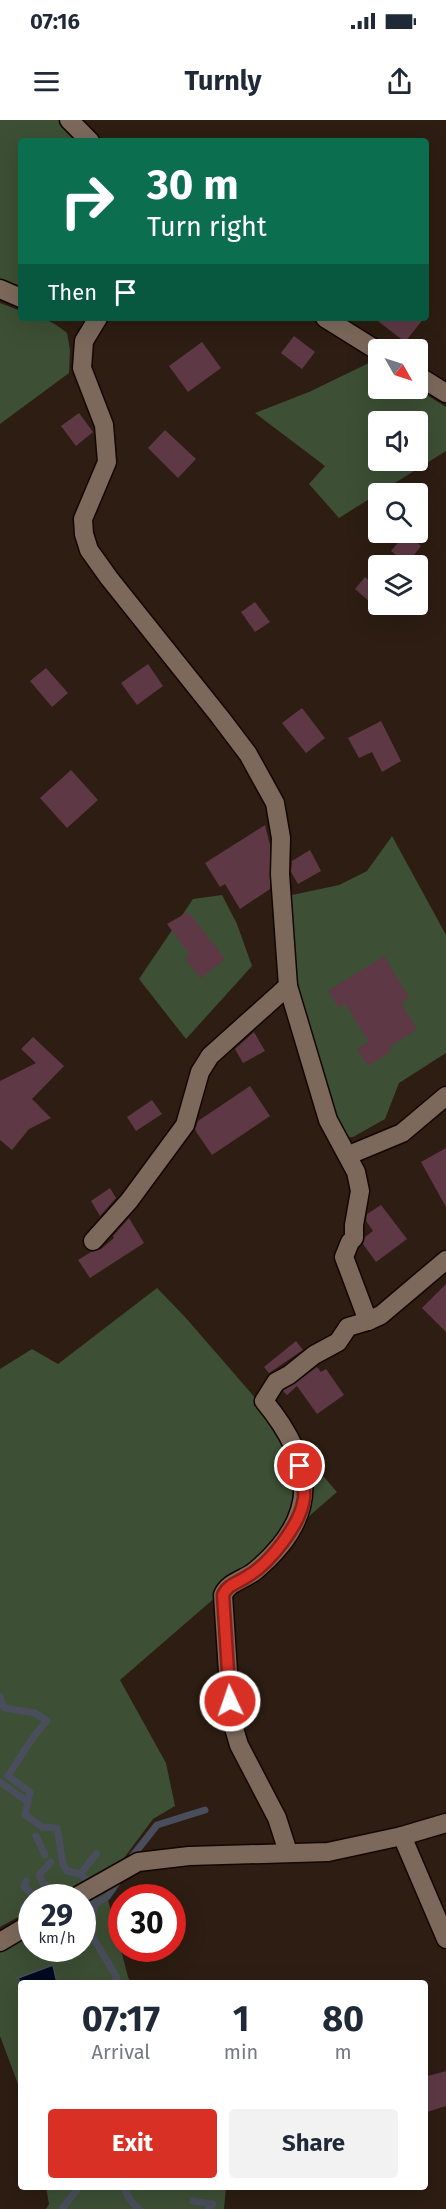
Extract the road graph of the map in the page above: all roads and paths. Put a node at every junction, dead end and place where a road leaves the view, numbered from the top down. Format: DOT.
graph roads {
  1 [pos="69,120"];
  2 [pos="87,138"];
  3 [pos="0,289"];
  4 [pos="18,297"];
  5 [pos="93,321"];
  6 [pos="330,321"];
  7 [pos="368,345"];
  8 [pos="428,382"];
  9 [pos="446,393"];
  10 [pos="288,986"];
  11 [pos="446,1096"];
  12 [pos="349,1155"];
  13 [pos="93,1241"];
  14 [pos="446,1260"];
  15 [pos="368,1321"];
  16 [pos="446,1823"];
  17 [pos="402,1836"];
  18 [pos="288,1852"];
  19 [pos="96,1886"];
  20 [pos="18,1931"];
  21 [pos="446,1939"];
  22 [pos="0,1942"];
  1 -- 2 [label="street"];
  3 -- 4 [label="street"];
  5 -- 10 [label="street"];
  6 -- 7 [label="street"];
  8 -- 9 [label="street"];
  10 -- 12 [label="street"];
  10 -- 13 [label="street"];
  11 -- 12 [label="street"];
  12 -- 15 [label="street"];
  14 -- 15 [label="street"];
  15 -- 18 [label="street"];
  16 -- 17 [label="street"];
  17 -- 18 [label="street"];
  17 -- 21 [label="street"];
  18 -- 19 [label="street"];
  20 -- 22 [label="street"];
}
